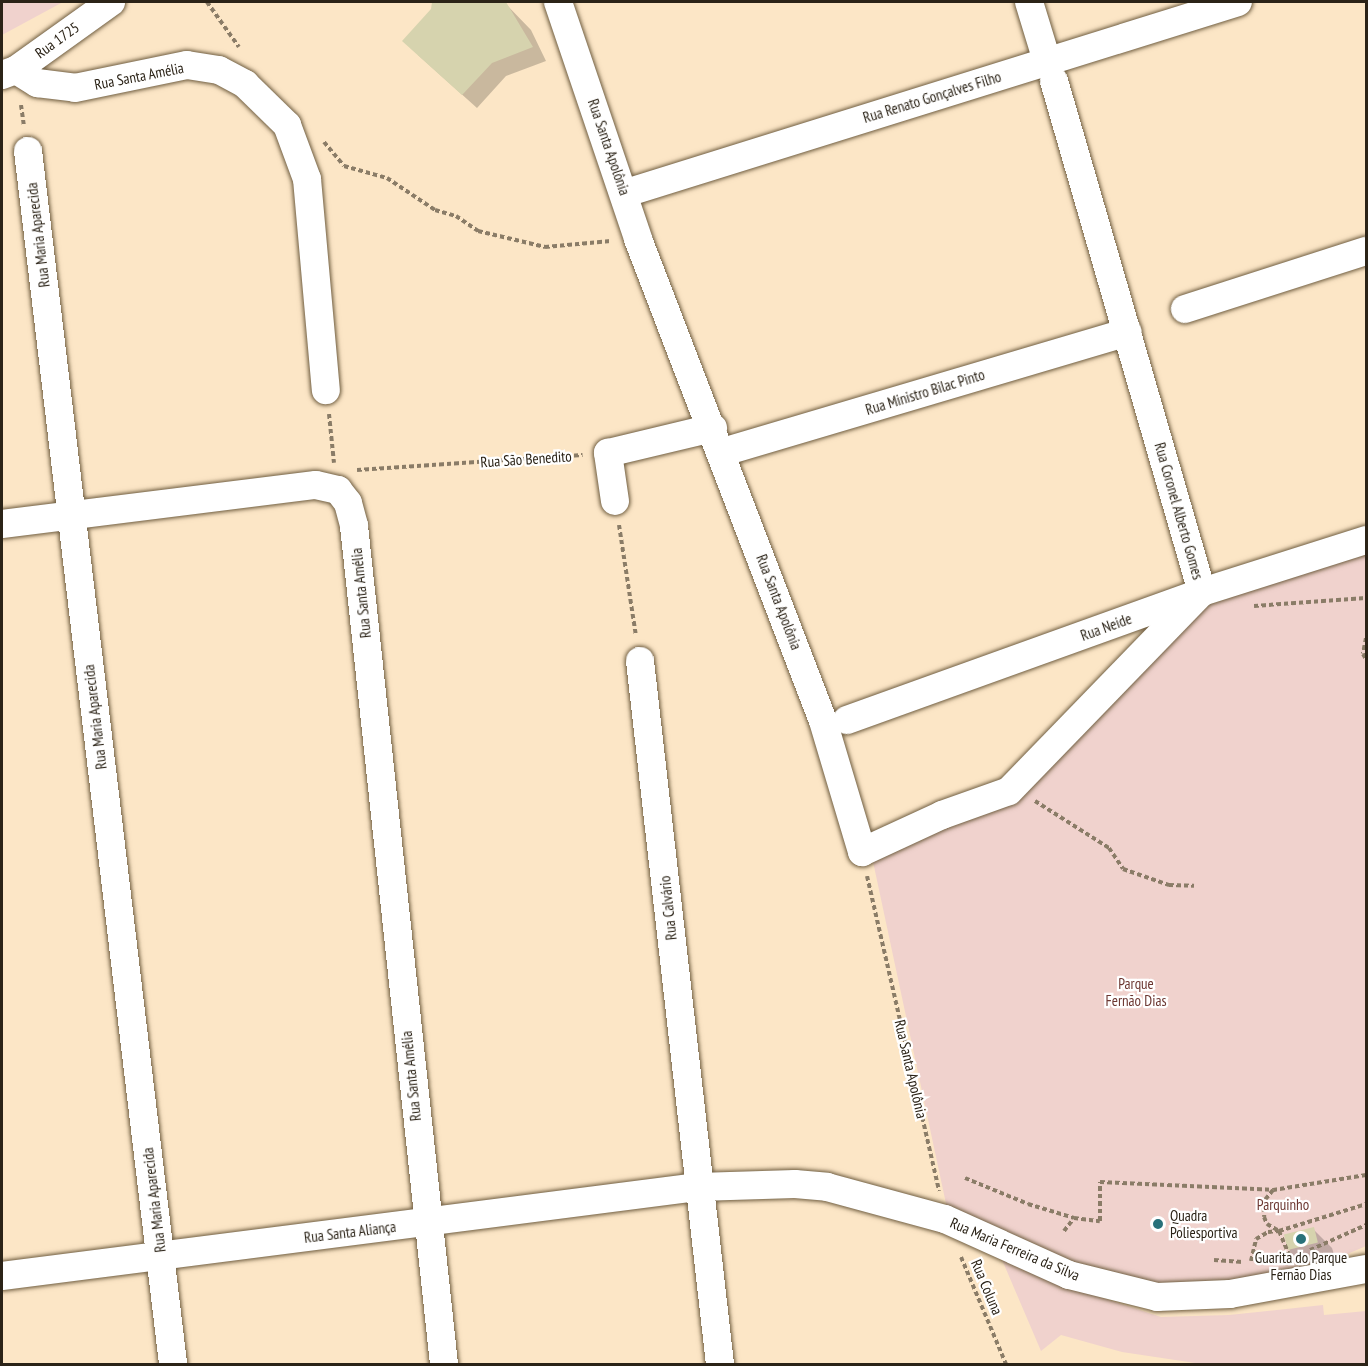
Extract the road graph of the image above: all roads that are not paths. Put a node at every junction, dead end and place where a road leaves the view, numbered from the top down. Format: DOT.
graph roads {
  1 [pos="111,2"];
  2 [pos="558,2"];
  3 [pos="1029,2"];
  4 [pos="1238,2"];
  5 [pos="1050,71"];
  6 [pos="9,73"];
  7 [pos="28,151"];
  8 [pos="626,193"];
  9 [pos="1366,251"];
  10 [pos="1185,309"];
  11 [pos="1128,332"];
  12 [pos="326,390"];
  13 [pos="718,440"];
  14 [pos="615,501"];
  15 [pos="70,515"];
  16 [pos="2,524"];
  17 [pos="1366,540"];
  18 [pos="1202,592"];
  19 [pos="640,660"];
  20 [pos="847,720"];
  21 [pos="862,852"];
  22 [pos="698,1187"];
  23 [pos="426,1222"];
  24 [pos="160,1256"];
  25 [pos="1366,1269"];
  26 [pos="2,1276"];
  27 [pos="173,1365"];
  28 [pos="444,1365"];
  29 [pos="720,1365"];
  1 -- 6 [label="street, Rua 1725"];
  2 -- 8 [label="street, Rua Santa Apolônia"];
  3 -- 5 [label="street, Rua Coronel Alberto Gomes"];
  4 -- 5 [label="street, Rua Renato Gonçalves Filho"];
  5 -- 8 [label="street, Rua Renato Gonçalves Filho"];
  5 -- 11 [label="street, Rua Coronel Alberto Gomes"];
  6 -- 12 [label="street, Rua Santa Amélia"];
  7 -- 15 [label="street, Rua Maria Aparecida"];
  8 -- 13 [label="street, Rua Santa Apolônia"];
  9 -- 10 [label="street"];
  11 -- 13 [label="street, Rua Ministro Bilac Pinto"];
  11 -- 18 [label="street, Rua Coronel Alberto Gomes"];
  13 -- 14 [label="street"];
  13 -- 21 [label="street, Rua Santa Apolônia"];
  15 -- 16 [label="street"];
  15 -- 23 [label="street, Rua Santa Amélia"];
  15 -- 24 [label="street, Rua Maria Aparecida"];
  17 -- 18 [label="street, Rua Neide"];
  18 -- 20 [label="street, Rua Neide"];
  18 -- 21 [label="street, Rua Coronel Alberto Gomes"];
  19 -- 22 [label="street, Rua Calvário"];
  22 -- 23 [label="street, Rua Santa Aliança"];
  22 -- 25 [label="street, Rua Maria Ferreira da Silva"];
  22 -- 29 [label="street, Rua Calvário"];
  23 -- 24 [label="street, Rua Santa Aliança"];
  23 -- 28 [label="street, Rua Santa Amélia"];
  24 -- 26 [label="street, Rua Santa Aliança"];
  24 -- 27 [label="street, Rua Maria Aparecida"];
}
